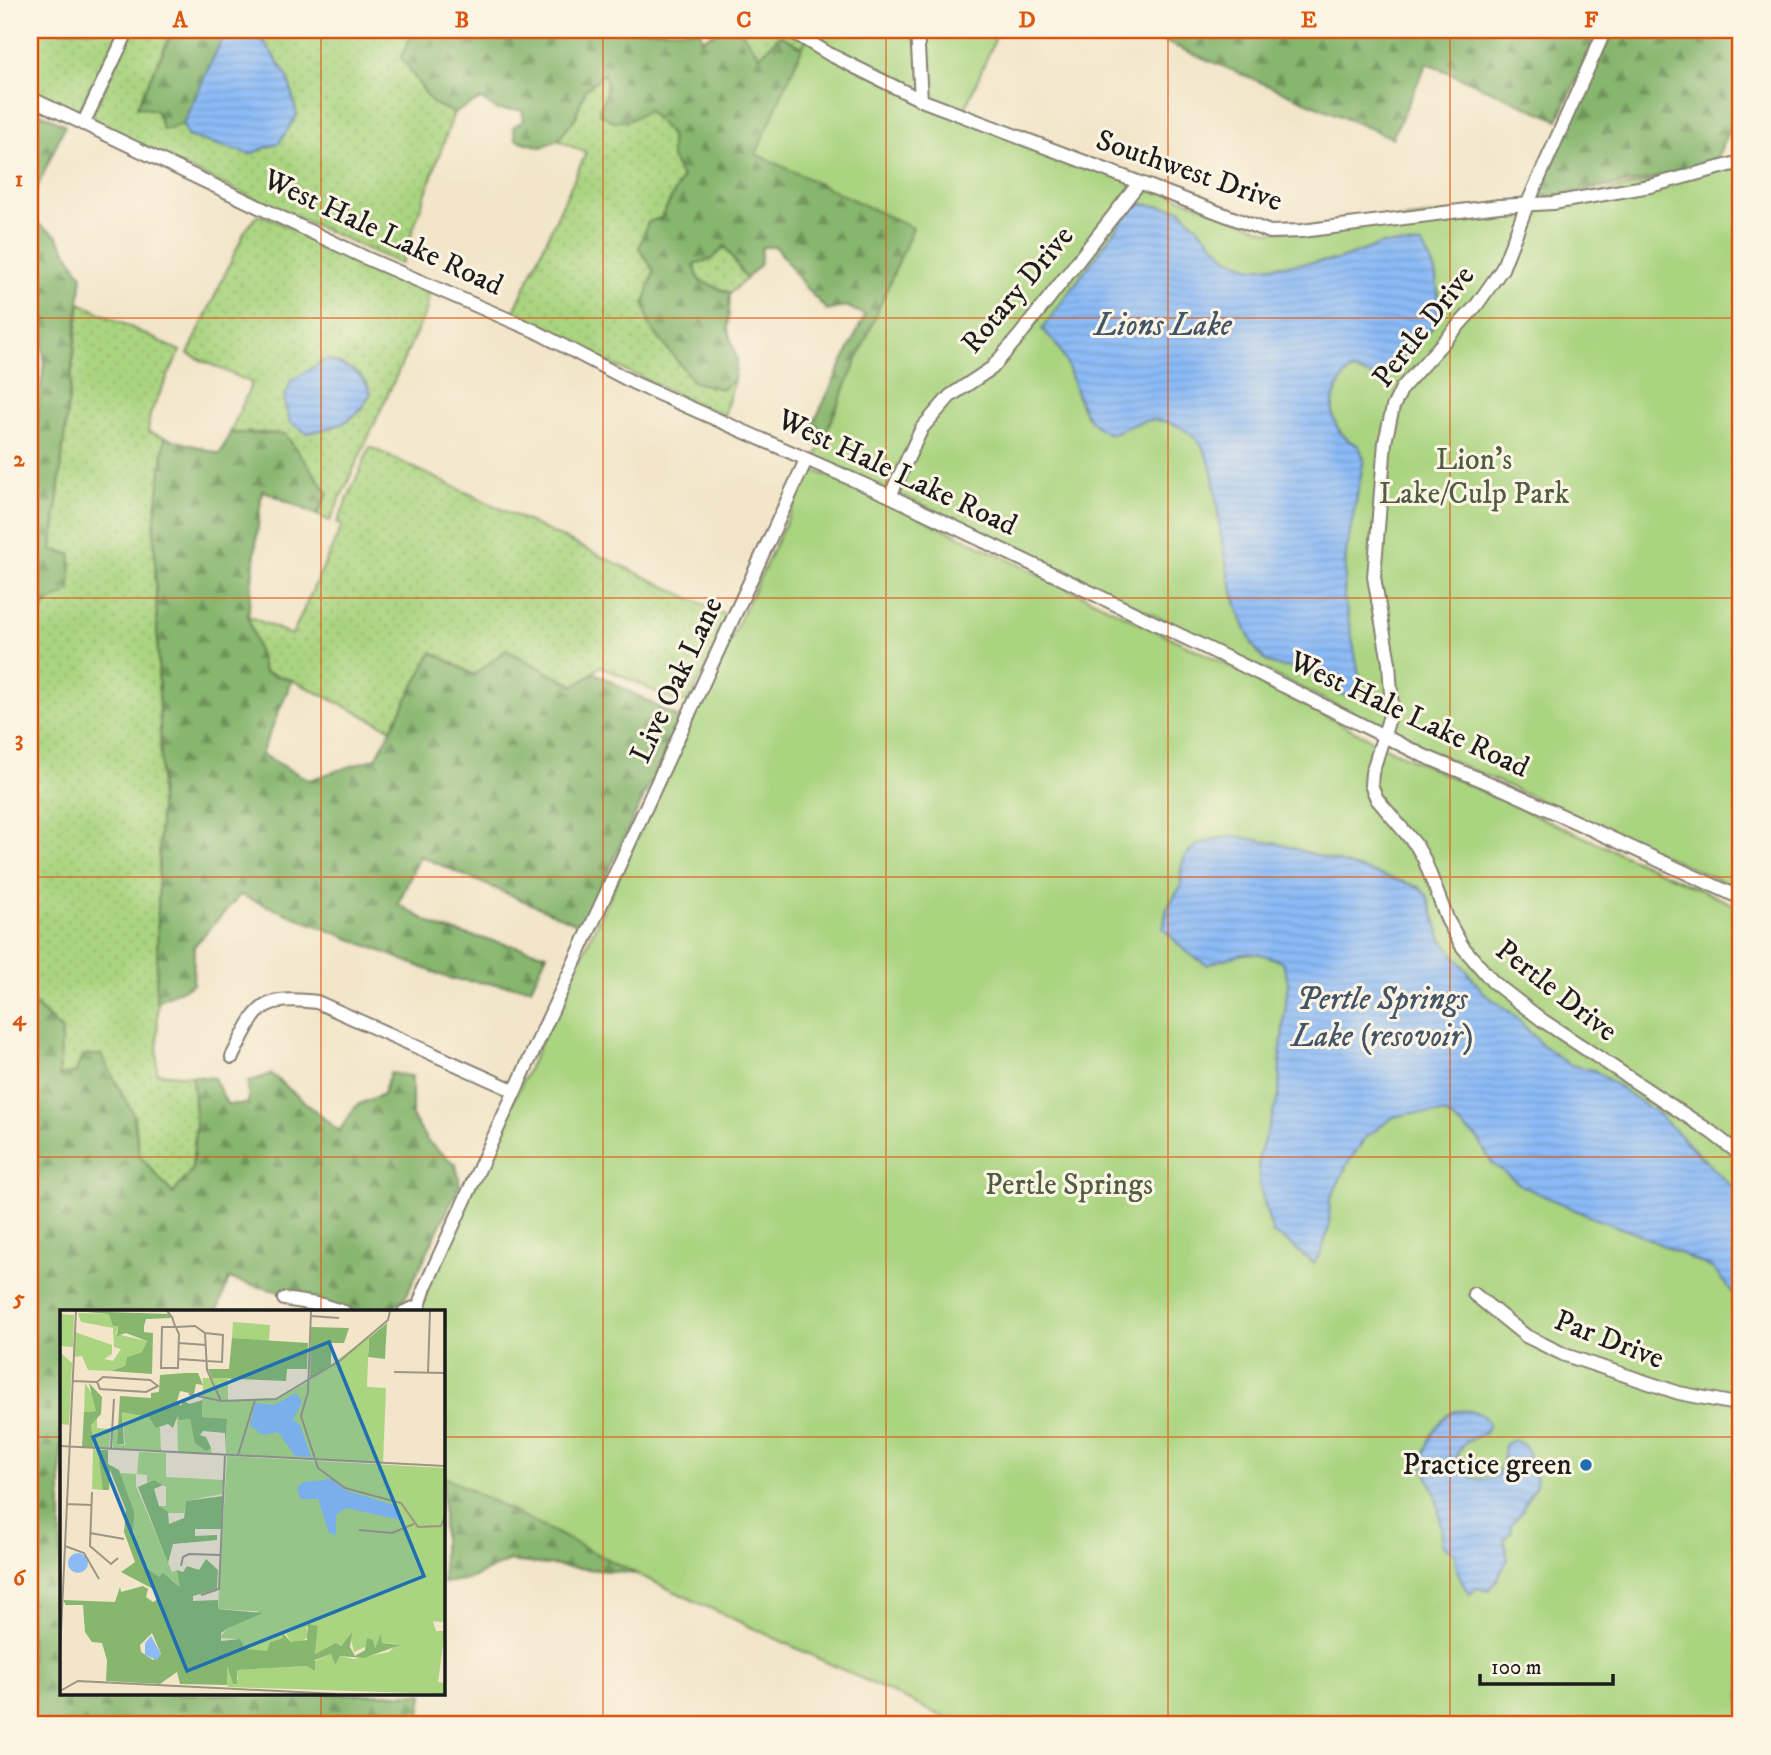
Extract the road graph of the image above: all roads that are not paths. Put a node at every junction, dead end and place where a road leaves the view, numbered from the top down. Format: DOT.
graph roads {
  1 [pos="128,30"];
  2 [pos="790,30"];
  3 [pos="917,30"];
  4 [pos="1605,30"];
  5 [pos="30,97"];
  6 [pos="921,100"];
  7 [pos="83,124"];
  8 [pos="1741,162"];
  9 [pos="1139,183"];
  10 [pos="1527,205"];
  11 [pos="806,460"];
  12 [pos="890,496"];
  13 [pos="1384,736"];
  14 [pos="1741,898"];
  15 [pos="232,1057"];
  16 [pos="515,1091"];
  17 [pos="1741,1155"];
  18 [pos="1474,1294"];
  19 [pos="284,1299"];
  20 [pos="337,1310"];
  21 [pos="409,1310"];
  22 [pos="1740,1405"];
  1 -- 7 [label="street"];
  2 -- 6 [label="street, Southwest Drive"];
  3 -- 6 [label="street"];
  4 -- 10 [label="street, Pertle Drive"];
  5 -- 7 [label="street, West Hale Lake Road"];
  6 -- 9 [label="street, Southwest Drive"];
  7 -- 11 [label="street, West Hale Lake Road"];
  8 -- 10 [label="street, Southwest Drive"];
  9 -- 10 [label="street, Southwest Drive"];
  9 -- 12 [label="street, Rotary Drive"];
  10 -- 13 [label="street, Pertle Drive"];
  11 -- 12 [label="street, West Hale Lake Road"];
  11 -- 16 [label="street, Live Oak Lane"];
  12 -- 13 [label="street, West Hale Lake Road"];
  13 -- 14 [label="street, West Hale Lake Road"];
  13 -- 17 [label="street, Pertle Drive"];
  15 -- 16 [label="street"];
  16 -- 21 [label="street, Live Oak Lane"];
  18 -- 22 [label="street, Par Drive"];
  19 -- 20 [label="street"];
}
